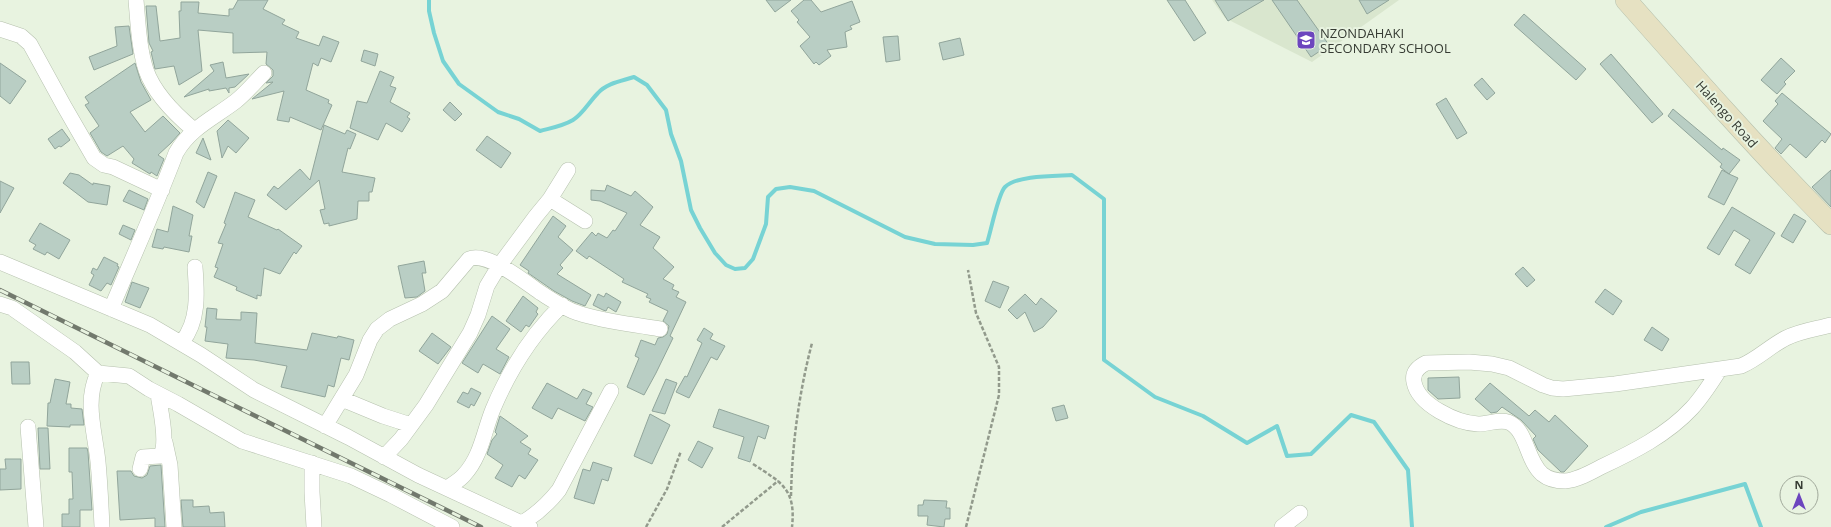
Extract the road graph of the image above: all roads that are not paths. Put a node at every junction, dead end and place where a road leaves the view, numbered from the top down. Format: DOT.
graph roads {
  1 [pos="136,0"];
  2 [pos="1626,0"];
  3 [pos="0,29"];
  4 [pos="264,73"];
  5 [pos="194,130"];
  6 [pos="568,170"];
  7 [pos="162,190"];
  8 [pos="550,199"];
  9 [pos="585,221"];
  10 [pos="1831,224"];
  11 [pos="0,262"];
  12 [pos="499,266"];
  13 [pos="195,267"];
  14 [pos="0,304"];
  15 [pos="562,305"];
  16 [pos="112,309"];
  17 [pos="1831,325"];
  18 [pos="660,329"];
  19 [pos="182,342"];
  20 [pos="1720,369"];
  21 [pos="98,374"];
  22 [pos="611,391"];
  23 [pos="158,394"];
  24 [pos="342,399"];
  25 [pos="412,425"];
  26 [pos="325,426"];
  27 [pos="28,427"];
  28 [pos="164,441"];
  29 [pos="384,457"];
  30 [pos="312,463"];
  31 [pos="140,469"];
  32 [pos="447,488"];
  33 [pos="1300,513"];
  34 [pos="526,525"];
  35 [pos="36,527"];
  36 [pos="102,527"];
  37 [pos="174,527"];
  38 [pos="314,527"];
  39 [pos="452,527"];
  40 [pos="1282,527"];
  1 -- 5 [label="street"];
  2 -- 10 [label="street, Halengo Road"];
  3 -- 7 [label="street"];
  4 -- 5 [label="street"];
  5 -- 7 [label="street"];
  6 -- 8 [label="street"];
  7 -- 16 [label="street"];
  8 -- 9 [label="street"];
  8 -- 12 [label="street"];
  11 -- 16 [label="street"];
  12 -- 15 [label="street"];
  12 -- 24 [label="street"];
  12 -- 25 [label="street"];
  13 -- 19 [label="street"];
  14 -- 21 [label="street"];
  15 -- 18 [label="street"];
  15 -- 32 [label="street"];
  16 -- 19 [label="street"];
  17 -- 20 [label="street"];
  19 -- 26 [label="street"];
  20 -- 20 [label="street"];
  21 -- 23 [label="street"];
  21 -- 36 [label="street"];
  22 -- 34 [label="street"];
  23 -- 28 [label="street"];
  23 -- 30 [label="street"];
  24 -- 25 [label="street"];
  24 -- 26 [label="street"];
  25 -- 29 [label="street"];
  26 -- 29 [label="street"];
  27 -- 35 [label="street"];
  28 -- 31 [label="street"];
  28 -- 37 [label="street"];
  29 -- 32 [label="street"];
  30 -- 38 [label="street"];
  30 -- 39 [label="street"];
  32 -- 34 [label="street"];
  33 -- 40 [label="street"];
}
